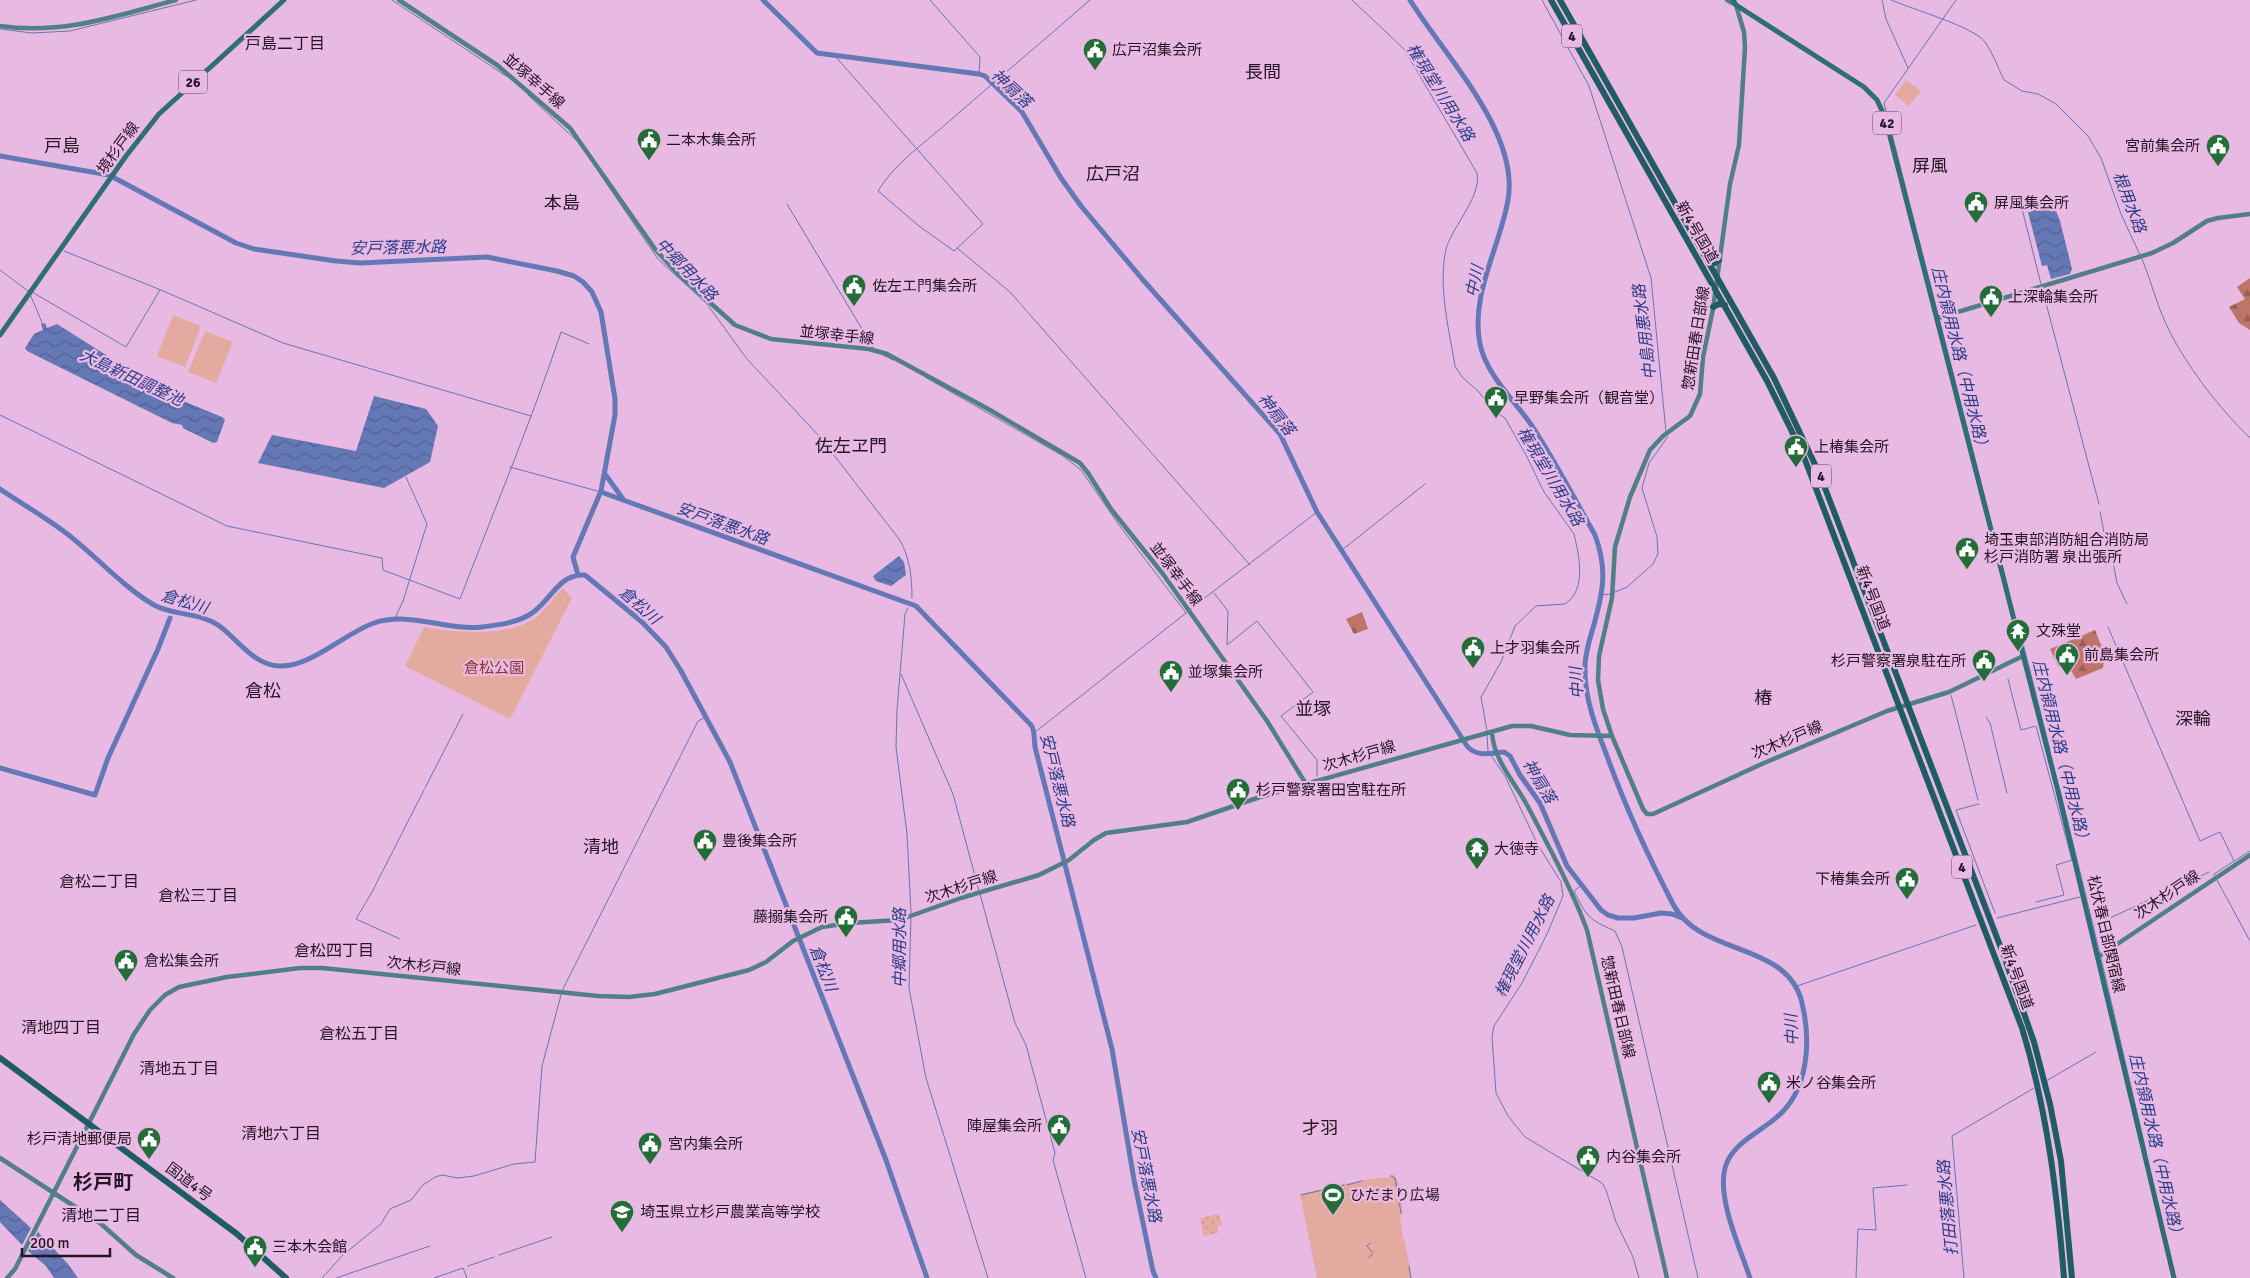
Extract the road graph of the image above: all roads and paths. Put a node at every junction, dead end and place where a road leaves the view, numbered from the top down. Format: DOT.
graph roads {
  1 [pos="176,0"];
  2 [pos="284,0"];
  3 [pos="399,0"];
  4 [pos="1551,0"];
  5 [pos="1560,0"];
  6 [pos="1727,0"];
  7 [pos="1735,2"];
  8 [pos="0,26"];
  9 [pos="2250,214"];
  10 [pos="1720,260"];
  11 [pos="1708,262"];
  12 [pos="1717,278"];
  13 [pos="1716,290"];
  14 [pos="1714,306"];
  15 [pos="1724,306"];
  16 [pos="1938,318"];
  17 [pos="0,336"];
  18 [pos="2023,656"];
  19 [pos="1908,704"];
  20 [pos="1900,706"];
  21 [pos="1492,732"];
  22 [pos="1612,736"];
  23 [pos="1306,784"];
  24 [pos="2250,855"];
  25 [pos="2098,957"];
  26 [pos="0,1058"];
  27 [pos="87,1123"];
  28 [pos="0,1158"];
  29 [pos="53,1191"];
  30 [pos="7,1278"];
  31 [pos="173,1278"];
  32 [pos="286,1278"];
  33 [pos="1667,1278"];
  34 [pos="2064,1278"];
  35 [pos="2072,1278"];
  36 [pos="2174,1278"];
  1 -- 8 [label="main road"];
  2 -- 17 [label="main road, 境杉戸線 / 26"];
  3 -- 23 [label="main road, 並塚幸手線"];
  4 -- 13 [label="highway, 新4号国道 / 4"];
  5 -- 11 [label="highway, 新4号国道 / 4"];
  6 -- 7 [label="main road"];
  7 -- 10 [label="main road, 惣新田春日部線"];
  7 -- 16 [label="main road, 松伏春日部関宿線 / 42"];
  9 -- 16 [label="main road"];
  10 -- 11 [label="highway"];
  10 -- 12 [label="main road, 惣新田春日部線"];
  11 -- 12 [label="highway, 新4号国道 / 4"];
  12 -- 13 [label="main road, 惣新田春日部線"];
  12 -- 19 [label="highway, 新4号国道 / 4"];
  13 -- 14 [label="main road, 惣新田春日部線"];
  13 -- 15 [label="highway, 新4号国道 / 4"];
  14 -- 15 [label="highway"];
  14 -- 22 [label="main road, 惣新田春日部線"];
  15 -- 20 [label="highway, 新4号国道 / 4"];
  16 -- 18 [label="main road, 松伏春日部関宿線 / 42"];
  18 -- 19 [label="main road, 次木杉戸線"];
  18 -- 25 [label="main road, 松伏春日部関宿線 / 42"];
  19 -- 20 [label="main road, 次木杉戸線"];
  19 -- 35 [label="highway, 新4号国道 / 4"];
  20 -- 22 [label="main road, 次木杉戸線"];
  20 -- 34 [label="highway, 新4号国道 / 4"];
  21 -- 22 [label="main road"];
  21 -- 23 [label="main road, 次木杉戸線"];
  21 -- 33 [label="main road, 惣新田春日部線"];
  23 -- 27 [label="main road, 次木杉戸線"];
  24 -- 25 [label="main road, 次木杉戸線"];
  25 -- 36 [label="main road, 松伏春日部関宿線 / 42"];
  26 -- 27 [label="highway, 国道4号"];
  27 -- 29 [label="main road, 次木杉戸線"];
  27 -- 32 [label="highway, 国道4号"];
  28 -- 29 [label="main road"];
  29 -- 30 [label="main road, 次木杉戸線"];
  29 -- 31 [label="main road"];
}
